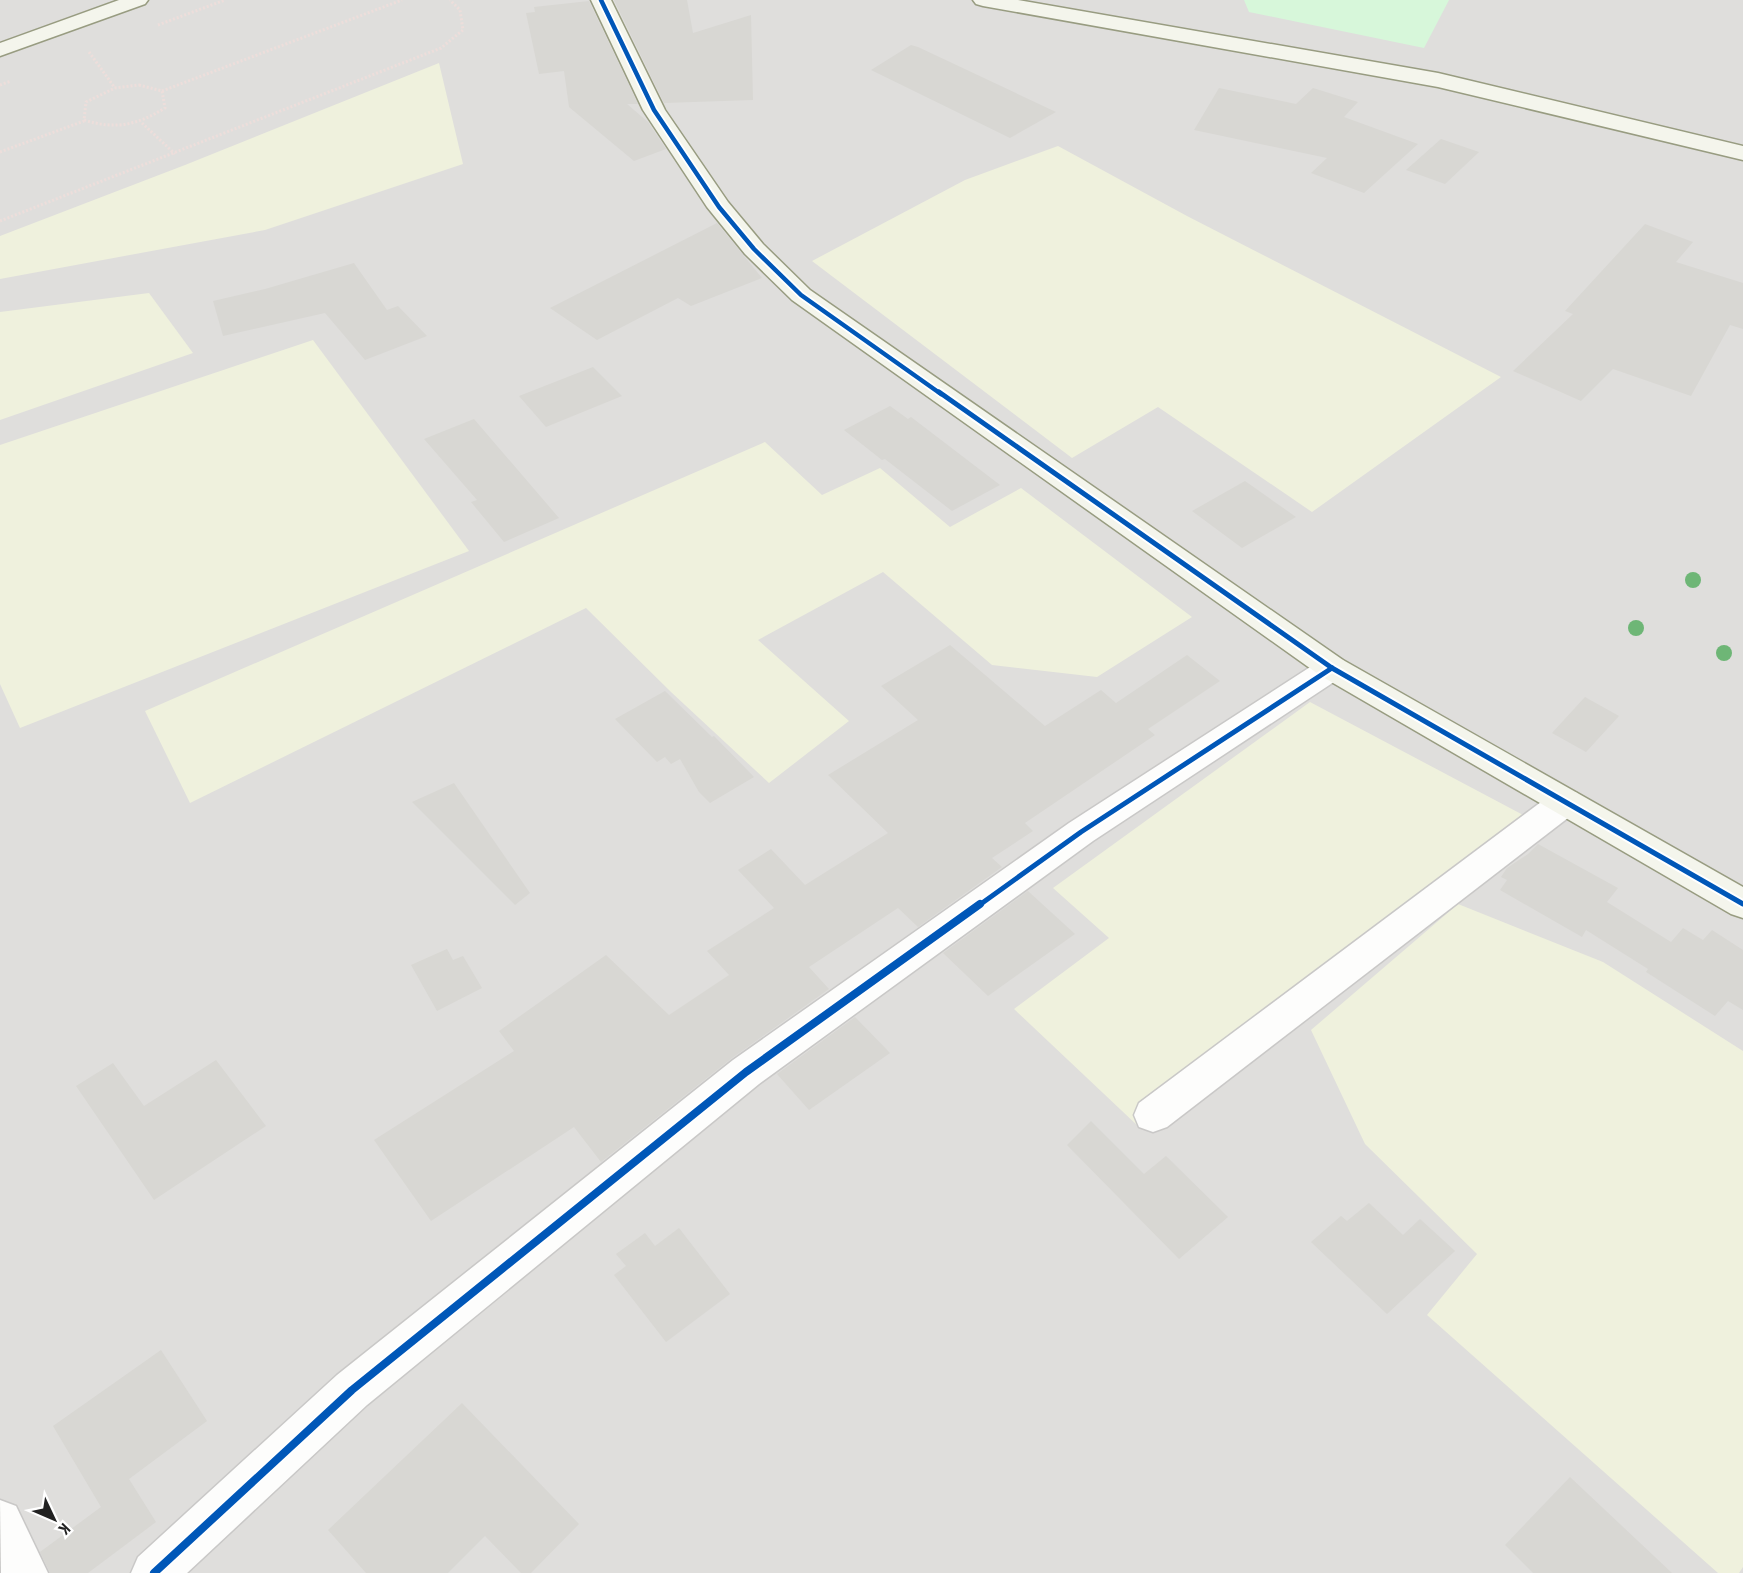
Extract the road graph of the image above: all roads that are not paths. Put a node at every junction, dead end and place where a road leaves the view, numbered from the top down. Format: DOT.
graph roads {
  1 [pos="138,0"];
  2 [pos="601,0"];
  3 [pos="983,0"];
  4 [pos="0,50"];
  5 [pos="1743,153"];
  6 [pos="1332,668"];
  7 [pos="1565,801"];
  8 [pos="1743,903"];
  9 [pos="1153,1115"];
  10 [pos="0,1522"];
  11 [pos="25,1573"];
  12 [pos="154,1573"];
  1 -- 4 [label="street"];
  2 -- 6 [label="street"];
  3 -- 5 [label="street"];
  6 -- 7 [label="street"];
  6 -- 12 [label="street"];
  7 -- 8 [label="street"];
  7 -- 9 [label="street"];
  10 -- 11 [label="street"];
}
